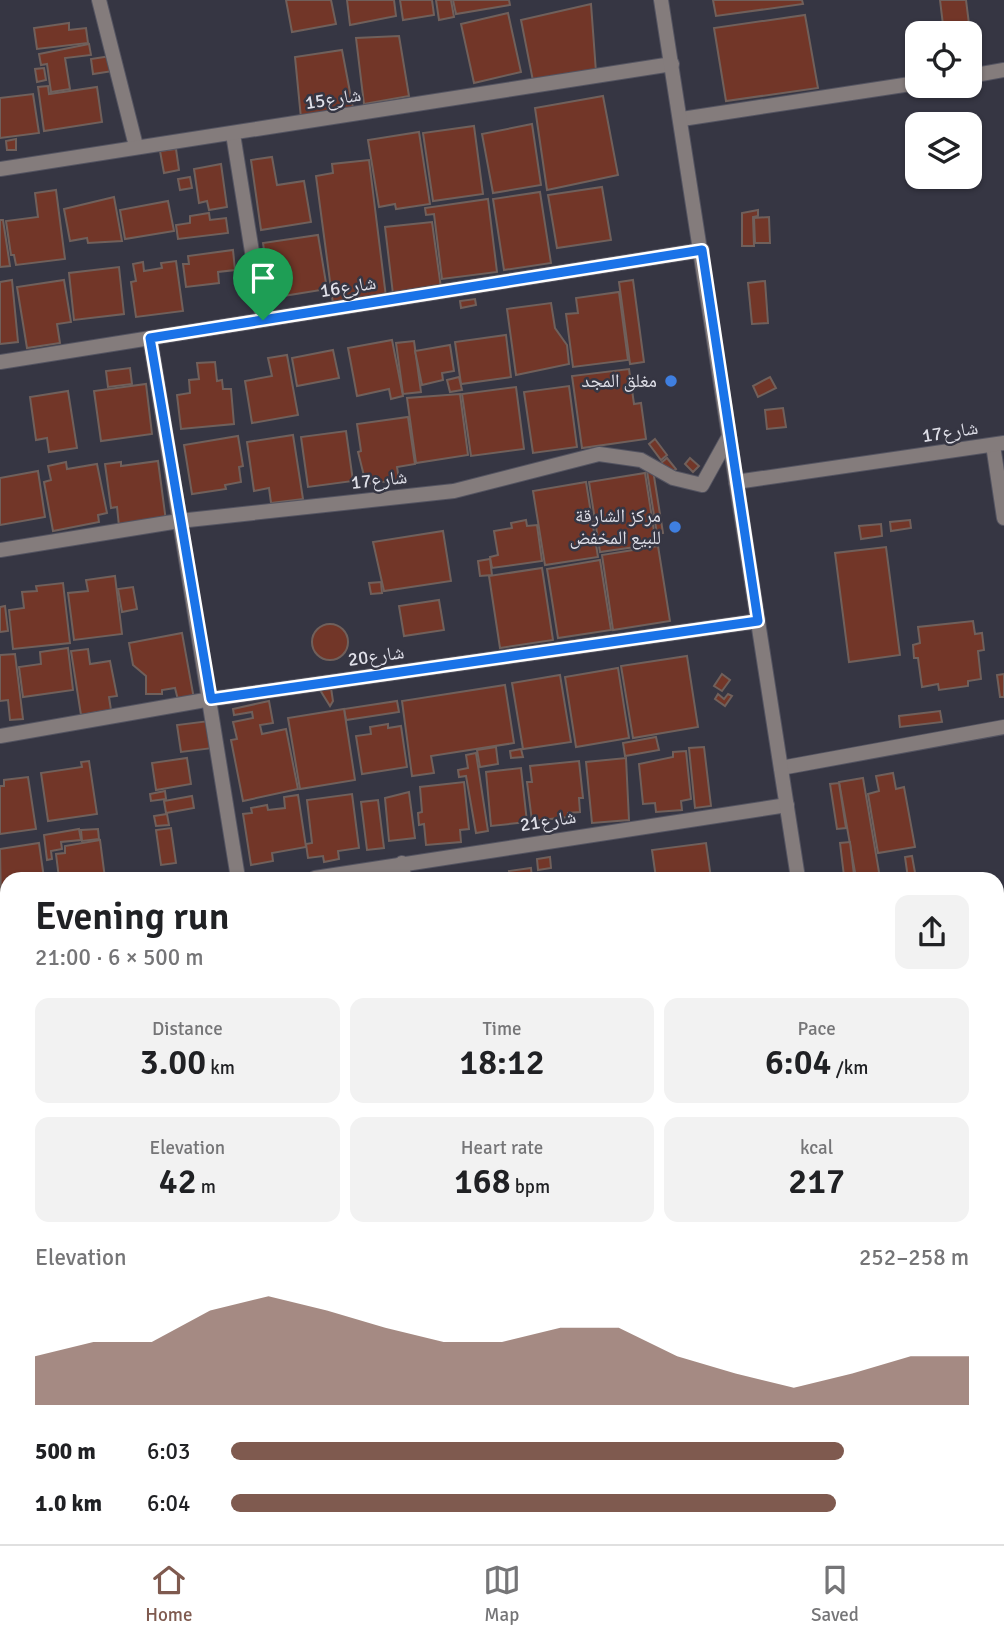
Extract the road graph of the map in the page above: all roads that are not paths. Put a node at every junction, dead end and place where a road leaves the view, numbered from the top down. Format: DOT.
graph roads {
  1 [pos="99,0"];
  2 [pos="661,0"];
  3 [pos="672,64"];
  4 [pos="1004,71"];
  5 [pos="982,74"];
  6 [pos="905,85"];
  7 [pos="682,119"];
  8 [pos="233,134"];
  9 [pos="136,146"];
  10 [pos="0,169"];
  11 [pos="702,250"];
  12 [pos="263,320"];
  13 [pos="150,338"];
  14 [pos="0,362"];
  15 [pos="729,438"];
  16 [pos="998,444"];
  17 [pos="736,482"];
  18 [pos="1004,518"];
  19 [pos="179,521"];
  20 [pos="0,550"];
  21 [pos="758,621"];
  22 [pos="211,699"];
  23 [pos="1004,727"];
  24 [pos="0,736"];
  25 [pos="781,768"];
  26 [pos="787,805"];
  27 [pos="402,863"];
  28 [pos="237,872"];
  29 [pos="350,872"];
  30 [pos="403,872"];
  31 [pos="797,872"];
  1 -- 9 [label="street"];
  2 -- 3 [label="street"];
  3 -- 7 [label="street"];
  3 -- 8 [label="street, شارع15"];
  4 -- 5 [label="street"];
  6 -- 7 [label="street"];
  7 -- 11 [label="street"];
  8 -- 9 [label="street, شارع15"];
  8 -- 12 [label="street"];
  9 -- 10 [label="street, شارع15"];
  11 -- 12 [label="street, شارع16"];
  11 -- 15 [label="street"];
  12 -- 13 [label="street, شارع16"];
  13 -- 14 [label="street, شارع16"];
  13 -- 19 [label="street"];
  15 -- 17 [label="street"];
  15 -- 19 [label="street, شارع17"];
  16 -- 17 [label="street, شارع17"];
  16 -- 18 [label="street"];
  17 -- 21 [label="street"];
  19 -- 20 [label="street, شارع17"];
  19 -- 22 [label="street"];
  21 -- 22 [label="street, شارع20"];
  21 -- 25 [label="street"];
  22 -- 24 [label="street, شارع20"];
  22 -- 28 [label="street"];
  23 -- 25 [label="street"];
  25 -- 26 [label="street"];
  26 -- 27 [label="street, شارع21"];
  26 -- 31 [label="street"];
  27 -- 29 [label="street, شارع21"];
  27 -- 30 [label="street"];
}
